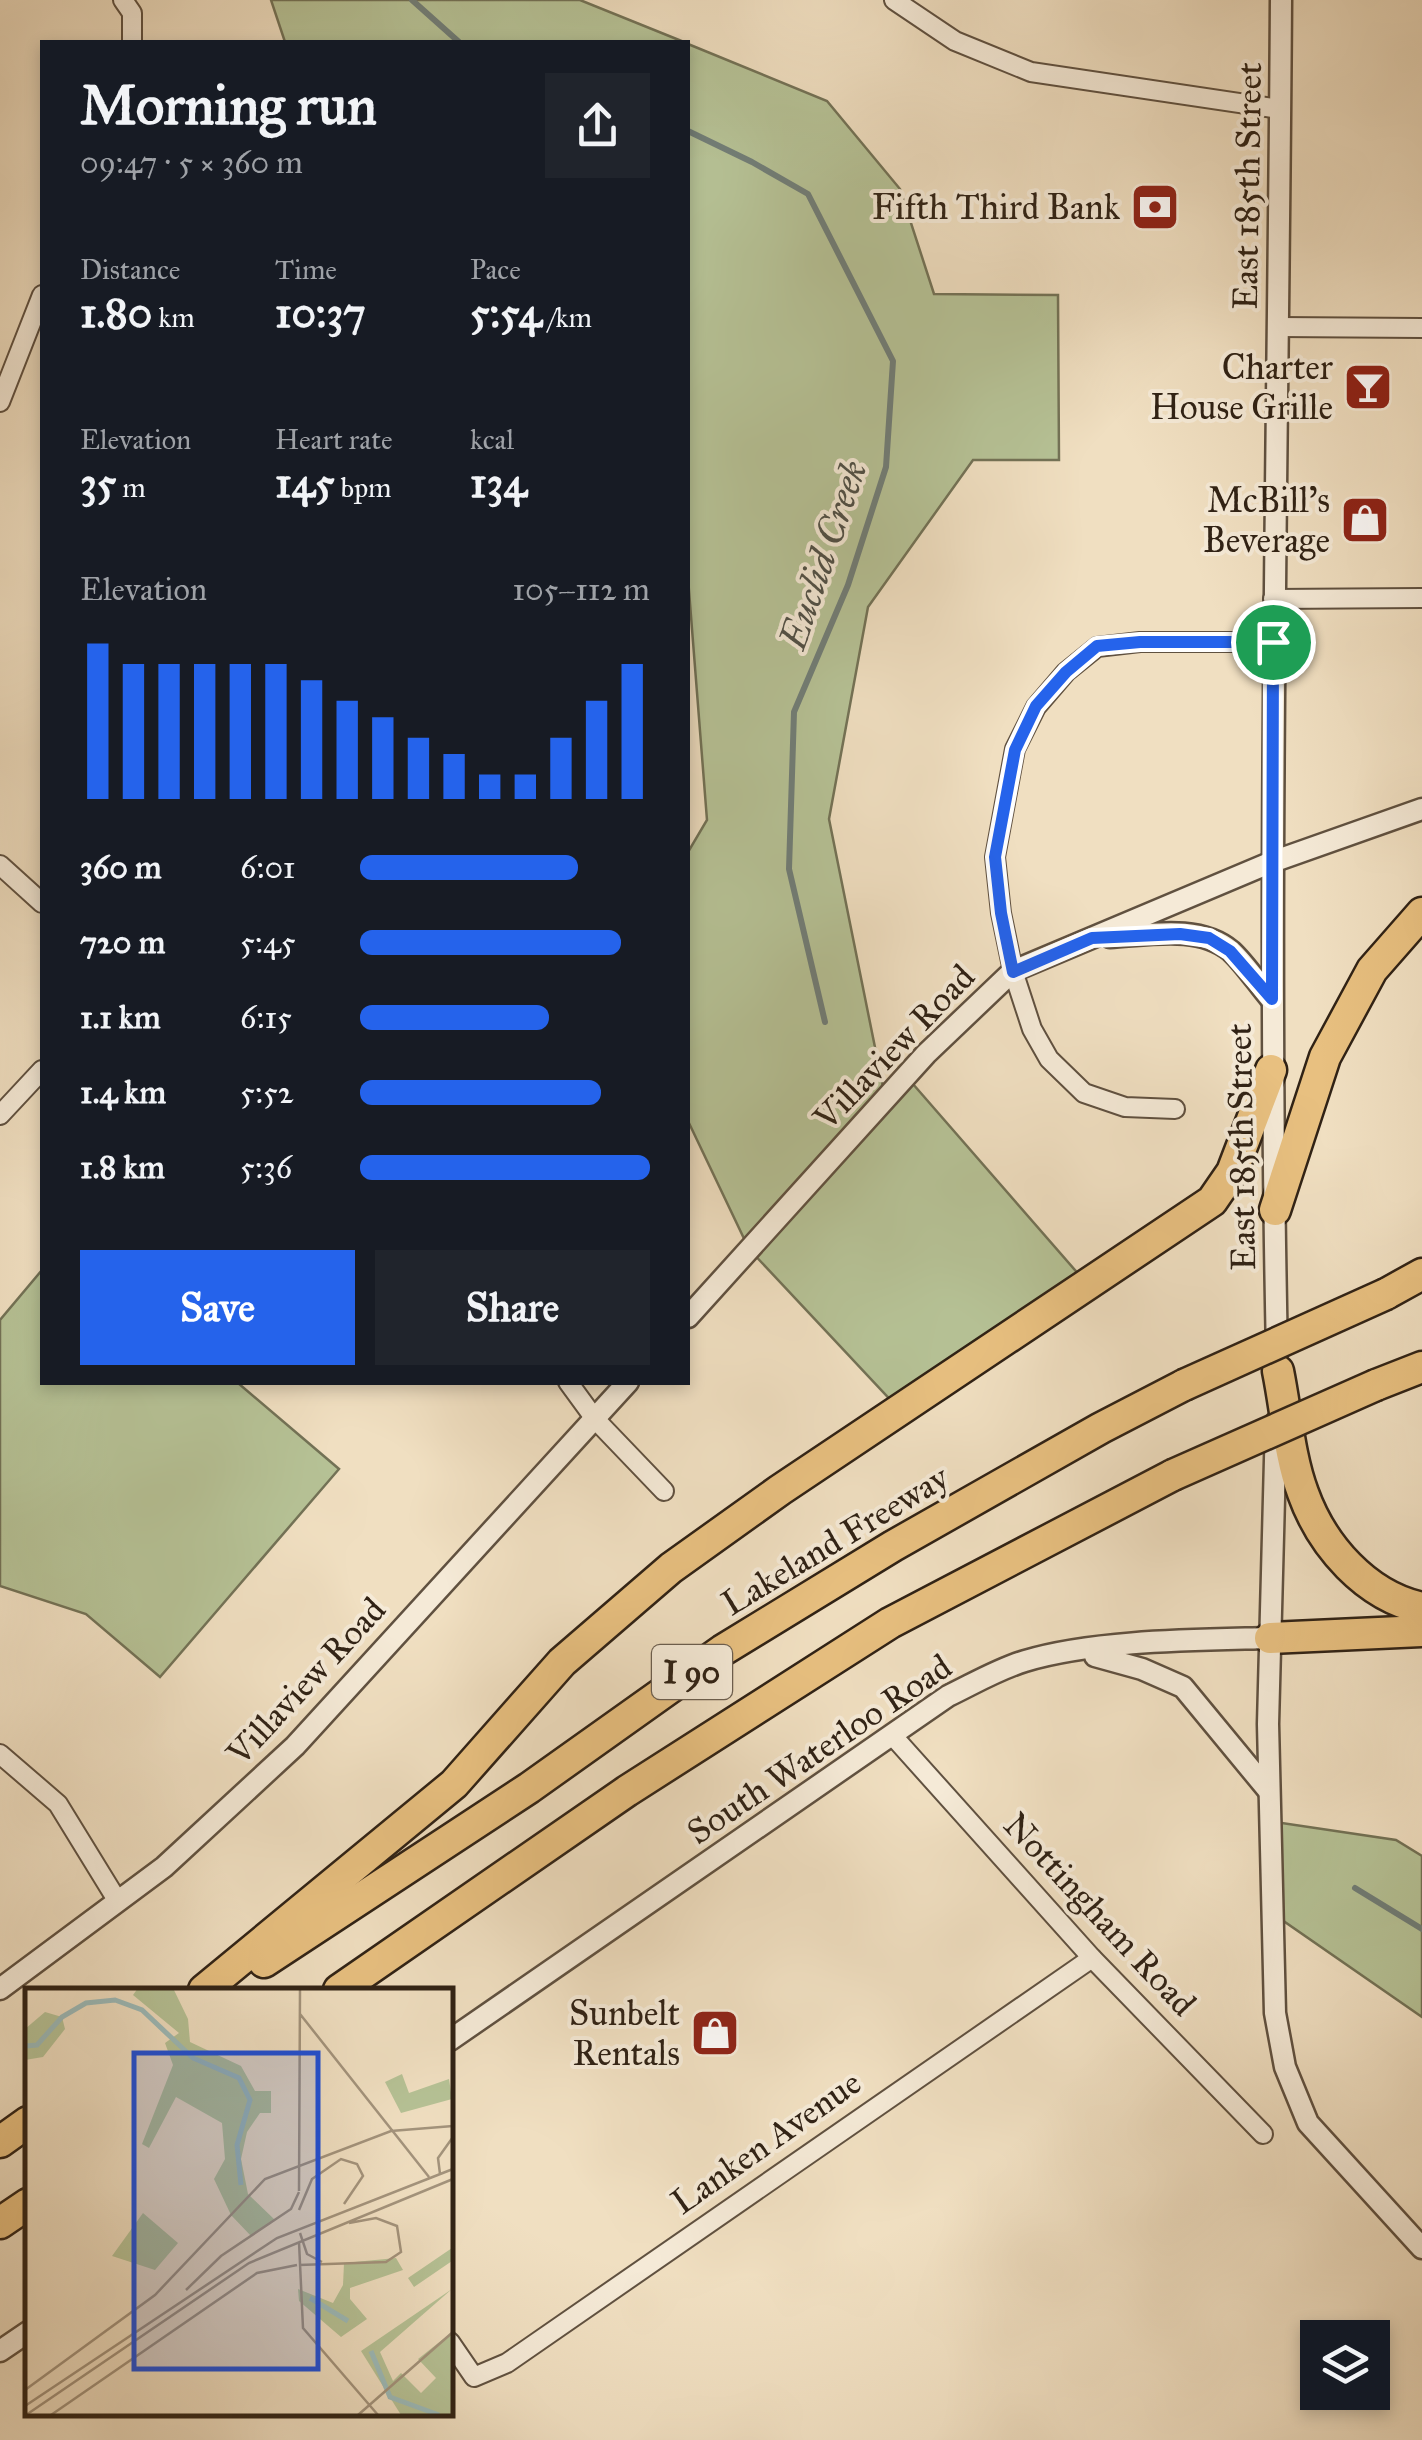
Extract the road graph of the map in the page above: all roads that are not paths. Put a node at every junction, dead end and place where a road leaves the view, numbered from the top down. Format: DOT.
graph roads {
  1 [pos="124,0"];
  2 [pos="894,0"];
  3 [pos="1281,0"];
  4 [pos="132,40"];
  5 [pos="1280,109"];
  6 [pos="40,300"];
  7 [pos="1278,327"];
  8 [pos="1422,328"];
  9 [pos="0,402"];
  10 [pos="1422,598"];
  11 [pos="1273,599"];
  12 [pos="1273,642"];
  13 [pos="1422,808"];
  14 [pos="1272,862"];
  15 [pos="0,865"];
  16 [pos="40,901"];
  17 [pos="1422,912"];
  18 [pos="1092,938"];
  19 [pos="1013,972"];
  20 [pos="1272,999"];
  21 [pos="1271,1070"];
  22 [pos="40,1072"];
  23 [pos="1175,1109"];
  24 [pos="0,1115"];
  25 [pos="1275,1210"];
  26 [pos="1422,1277"];
  27 [pos="690,1315"];
  28 [pos="1422,1370"];
  29 [pos="1278,1371"];
  30 [pos="570,1385"];
  31 [pos="625,1385"];
  32 [pos="595,1419"];
  33 [pos="664,1490"];
  34 [pos="1422,1608"];
  35 [pos="1422,1631"];
  36 [pos="1270,1638"];
  37 [pos="1068,1652"];
  38 [pos="892,1735"];
  39 [pos="0,1754"];
  40 [pos="1268,1790"];
  41 [pos="117,1900"];
  42 [pos="1092,1958"];
  43 [pos="206,1988"];
  44 [pos="223,1988"];
  45 [pos="343,1988"];
  46 [pos="0,1989"];
  47 [pos="452,2039"];
  48 [pos="25,2124"];
  49 [pos="1264,2134"];
  50 [pos="0,2142"];
  51 [pos="25,2206"];
  52 [pos="0,2224"];
  53 [pos="1422,2248"];
  54 [pos="25,2334"];
  55 [pos="452,2345"];
  56 [pos="0,2352"];
  1 -- 4 [label="street"];
  2 -- 5 [label="street"];
  3 -- 5 [label="street, East 185th Street"];
  5 -- 7 [label="street, East 185th Street"];
  6 -- 9 [label="street"];
  7 -- 8 [label="street"];
  7 -- 11 [label="street, East 185th Street"];
  10 -- 11 [label="street"];
  11 -- 12 [label="street, East 185th Street"];
  12 -- 14 [label="street, East 185th Street"];
  12 -- 19 [label="street"];
  13 -- 14 [label="street, Villaview Road"];
  14 -- 18 [label="street, Villaview Road"];
  14 -- 20 [label="street, East 185th Street"];
  15 -- 16 [label="street"];
  17 -- 25 [label="highway"];
  18 -- 19 [label="street, Villaview Road"];
  18 -- 20 [label="street"];
  19 -- 23 [label="street"];
  19 -- 27 [label="street, Villaview Road"];
  20 -- 21 [label="street, East 185th Street"];
  21 -- 25 [label="street, East 185th Street"];
  21 -- 43 [label="highway"];
  22 -- 24 [label="street"];
  25 -- 29 [label="street, East 185th Street"];
  26 -- 44 [label="highway, Lakeland Freeway / I 90, bridge"];
  28 -- 45 [label="highway, I 90, bridge"];
  29 -- 34 [label="highway"];
  29 -- 36 [label="street, East 185th Street"];
  30 -- 32 [label="street"];
  31 -- 32 [label="street, Villaview Road"];
  32 -- 33 [label="street"];
  32 -- 41 [label="street, Villaview Road"];
  35 -- 36 [label="highway"];
  36 -- 37 [label="street, South Waterloo Road"];
  36 -- 40 [label="street, East 185th Street"];
  37 -- 38 [label="street, South Waterloo Road"];
  37 -- 40 [label="street"];
  38 -- 42 [label="street, Nottingham Road"];
  38 -- 47 [label="street, South Waterloo Road"];
  39 -- 41 [label="street"];
  40 -- 53 [label="street, East 185th Street"];
  41 -- 46 [label="street, Villaview Road"];
  42 -- 49 [label="street, Nottingham Road"];
  42 -- 55 [label="street, Lanken Avenue"];
  48 -- 50 [label="highway"];
  51 -- 52 [label="highway"];
  54 -- 56 [label="street"];
}
